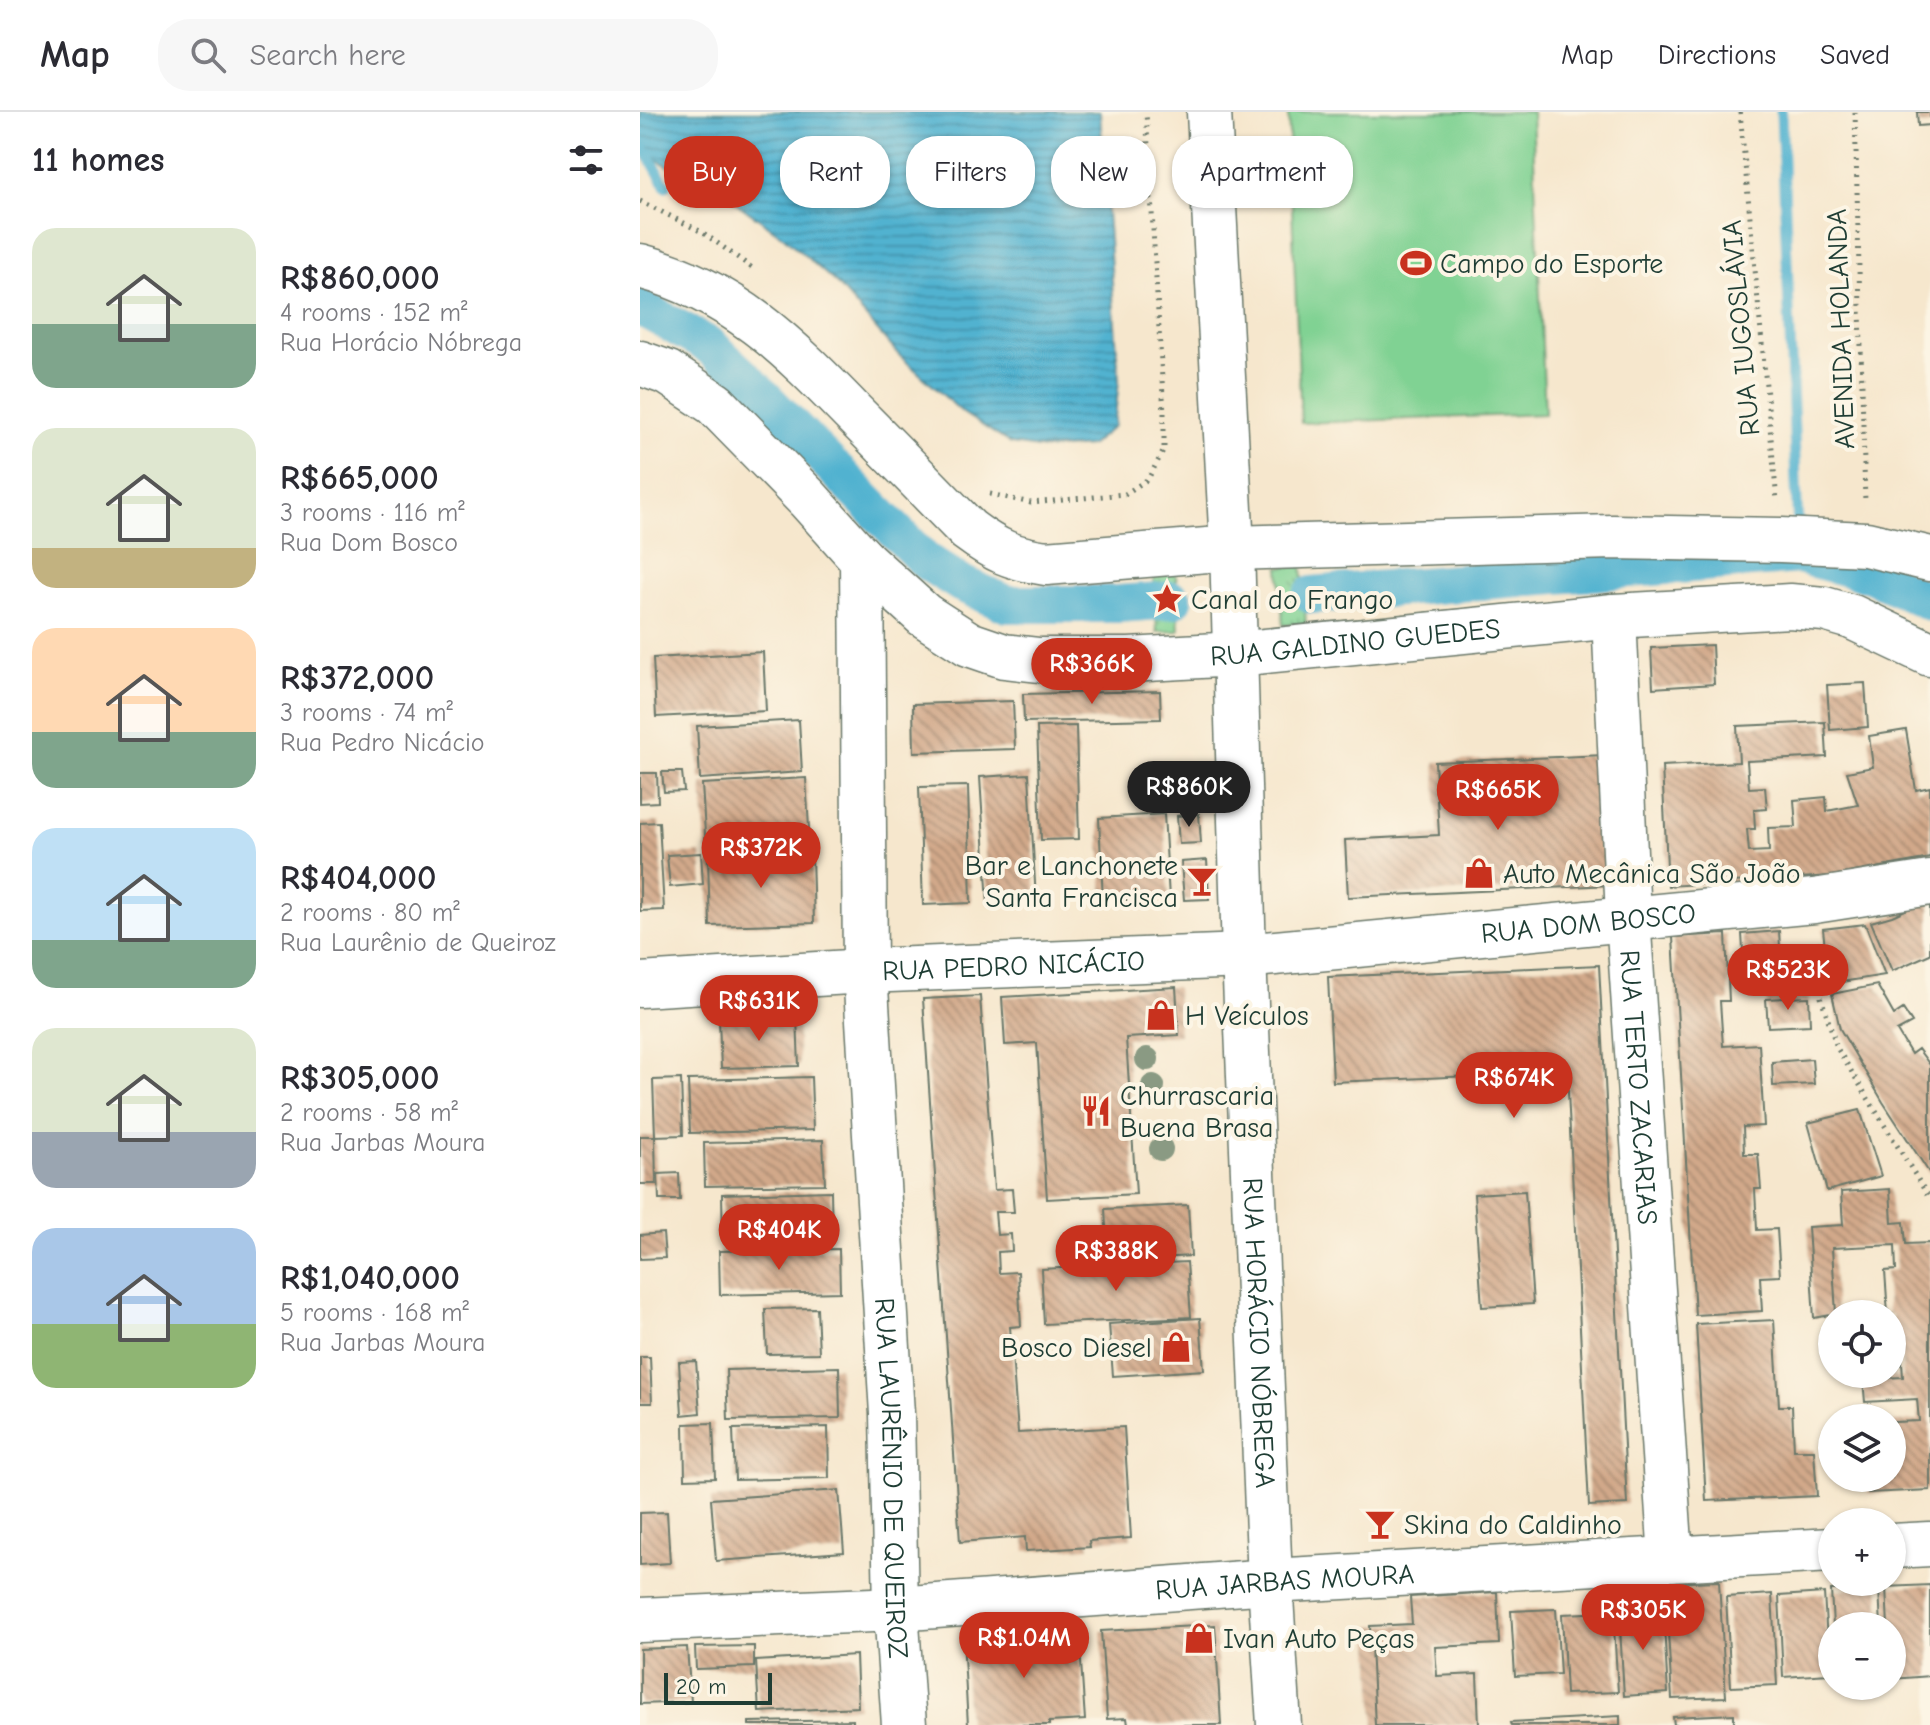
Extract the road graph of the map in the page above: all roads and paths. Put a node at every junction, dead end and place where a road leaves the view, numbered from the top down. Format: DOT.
graph roads {
  1 [pos="1146,112"];
  2 [pos="1209,112"];
  3 [pos="1740,112"];
  4 [pos="1855,112"];
  5 [pos="640,201"];
  6 [pos="644,267"];
  7 [pos="763,275"];
  8 [pos="640,363"];
  9 [pos="984,493"];
  10 [pos="1781,540"];
  11 [pos="1866,544"];
  12 [pos="1232,548"];
  13 [pos="862,559"];
  14 [pos="1930,559"];
  15 [pos="1614,616"];
  16 [pos="1236,654"];
  17 [pos="1930,654"];
  18 [pos="1930,883"];
  19 [pos="1814,901"];
  20 [pos="1628,917"];
  21 [pos="1244,956"];
  22 [pos="865,971"];
  23 [pos="640,985"];
  24 [pos="1930,1199"];
  25 [pos="1930,1544"];
  26 [pos="1906,1545"];
  27 [pos="1818,1551"];
  28 [pos="1671,1559"];
  29 [pos="1270,1581"];
  30 [pos="896,1609"];
  31 [pos="640,1620"];
  32 [pos="904,1725"];
  33 [pos="1279,1725"];
  1 -- 9 [label="path"];
  2 -- 12 [label="street, RUA HORÁCIO NÓBREGA"];
  3 -- 10 [label="path, RUA IUGOSLÁVIA"];
  4 -- 11 [label="path, AVENIDA HOLANDA"];
  5 -- 7 [label="path"];
  6 -- 12 [label="street"];
  8 -- 13 [label="street, RUA GALDINO GUEDES"];
  10 -- 11 [label="street"];
  10 -- 12 [label="street"];
  11 -- 14 [label="street"];
  12 -- 16 [label="street, RUA HORÁCIO NÓBREGA"];
  13 -- 16 [label="street, RUA GALDINO GUEDES"];
  13 -- 22 [label="street, RUA LAURÊNIO DE QUEIROZ"];
  15 -- 16 [label="street, RUA GALDINO GUEDES"];
  15 -- 17 [label="street, RUA GALDINO GUEDES"];
  15 -- 20 [label="street, RUA TERTO ZACARIAS"];
  16 -- 21 [label="street, RUA HORÁCIO NÓBREGA"];
  18 -- 19 [label="street, RUA DOM BOSCO"];
  19 -- 20 [label="street, RUA DOM BOSCO"];
  19 -- 24 [label="path"];
  20 -- 21 [label="street, RUA DOM BOSCO"];
  20 -- 28 [label="street, RUA TERTO ZACARIAS"];
  21 -- 22 [label="street, RUA PEDRO NICÁCIO"];
  21 -- 29 [label="street, RUA HORÁCIO NÓBREGA"];
  22 -- 23 [label="street, RUA PEDRO NICÁCIO"];
  22 -- 30 [label="street, RUA LAURÊNIO DE QUEIROZ"];
  25 -- 26 [label="street"];
  27 -- 28 [label="street, RUA JARBAS MOURA"];
  28 -- 29 [label="street, RUA JARBAS MOURA"];
  29 -- 30 [label="street, RUA JARBAS MOURA"];
  29 -- 33 [label="street, RUA HORÁCIO NÓBREGA"];
  30 -- 31 [label="street, RUA JARBAS MOURA"];
  30 -- 32 [label="street, RUA LAURÊNIO DE QUEIROZ"];
}
